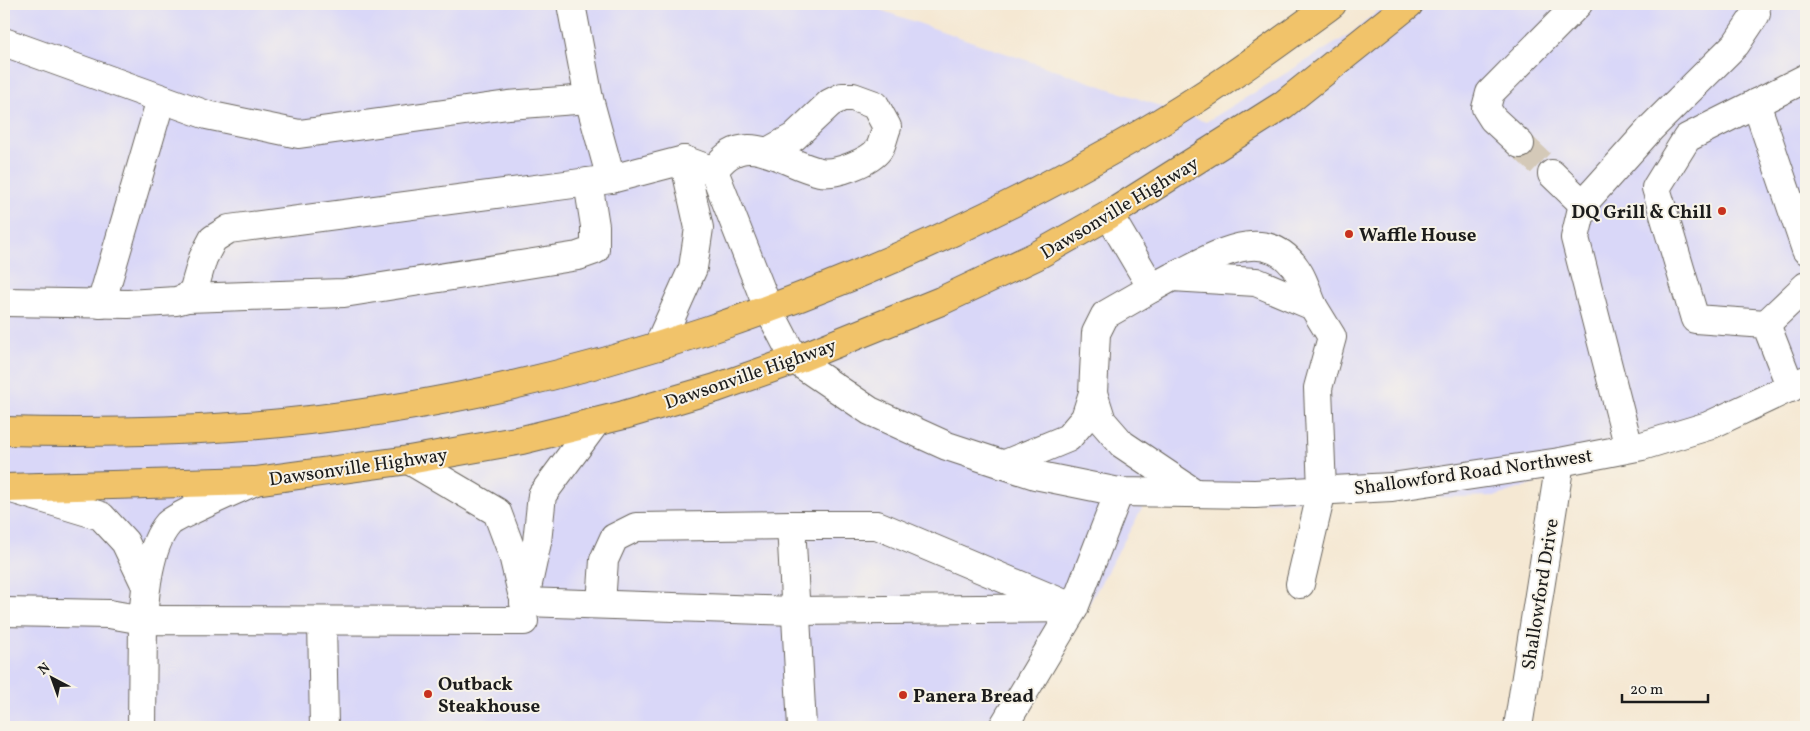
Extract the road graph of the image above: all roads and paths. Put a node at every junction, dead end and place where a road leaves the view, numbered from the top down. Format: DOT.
graph roads {
  1 [pos="571,4"];
  2 [pos="1332,4"];
  3 [pos="1409,4"];
  4 [pos="1578,4"];
  5 [pos="1755,4"];
  6 [pos="4,42"];
  7 [pos="1806,78"];
  8 [pos="589,98"];
  9 [pos="161,99"];
  10 [pos="1756,103"];
  11 [pos="1520,144"];
  12 [pos="769,151"];
  13 [pos="684,160"];
  14 [pos="714,171"];
  15 [pos="1552,174"];
  16 [pos="600,180"];
  17 [pos="1583,204"];
  18 [pos="1109,215"];
  19 [pos="1806,250"];
  20 [pos="1162,283"];
  21 [pos="1806,286"];
  22 [pos="187,298"];
  23 [pos="4,302"];
  24 [pos="101,304"];
  25 [pos="1313,306"];
  26 [pos="768,308"];
  27 [pos="1766,324"];
  28 [pos="658,346"];
  29 [pos="795,360"];
  30 [pos="1799,384"];
  31 [pos="1093,393"];
  32 [pos="4,421"];
  33 [pos="596,422"];
  34 [pos="4,431"];
  35 [pos="39,432"];
  36 [pos="1629,448"];
  37 [pos="409,460"];
  38 [pos="1560,462"];
  39 [pos="1003,465"];
  40 [pos="255,481"];
  41 [pos="7,489"];
  42 [pos="1322,490"];
  43 [pos="1119,492"];
  44 [pos="1195,493"];
  45 [pos="792,525"];
  46 [pos="1300,584"];
  47 [pos="146,586"];
  48 [pos="601,604"];
  49 [pos="1074,608"];
  50 [pos="795,611"];
  51 [pos="4,612"];
  52 [pos="524,612"];
  53 [pos="143,620"];
  54 [pos="322,621"];
  55 [pos="142,727"];
  56 [pos="324,727"];
  57 [pos="802,727"];
  58 [pos="1003,727"];
  59 [pos="1518,727"];
  1 -- 8 [label="street"];
  2 -- 26 [label="main road"];
  3 -- 18 [label="main road, Dawsonville Highway"];
  4 -- 11 [label="street"];
  5 -- 17 [label="street"];
  6 -- 9 [label="street"];
  7 -- 10 [label="street"];
  8 -- 9 [label="street"];
  8 -- 16 [label="street"];
  9 -- 24 [label="street"];
  10 -- 19 [label="street"];
  10 -- 27 [label="street"];
  12 -- 14 [label="street"];
  13 -- 14 [label="street"];
  13 -- 16 [label="street"];
  13 -- 28 [label="street"];
  14 -- 26 [label="street"];
  15 -- 17 [label="street"];
  16 -- 22 [label="street"];
  16 -- 22 [label="street"];
  17 -- 36 [label="street"];
  18 -- 20 [label="street"];
  18 -- 29 [label="main road, Dawsonville Highway"];
  20 -- 25 [label="street"];
  20 -- 25 [label="street"];
  20 -- 31 [label="street"];
  21 -- 27 [label="street"];
  22 -- 24 [label="street"];
  23 -- 24 [label="street"];
  25 -- 42 [label="street"];
  26 -- 28 [label="main road"];
  26 -- 29 [label="street"];
  27 -- 30 [label="street"];
  28 -- 35 [label="main road"];
  29 -- 33 [label="main road, Dawsonville Highway"];
  29 -- 39 [label="street, Shallowford Road Northwest"];
  30 -- 36 [label="street, Shallowford Road Northwest"];
  31 -- 39 [label="street"];
  31 -- 44 [label="street"];
  32 -- 35 [label="street"];
  33 -- 37 [label="main road, Dawsonville Highway"];
  33 -- 52 [label="street"];
  34 -- 35 [label="main road"];
  36 -- 38 [label="street, Shallowford Road Northwest"];
  37 -- 40 [label="main road, Dawsonville Highway"];
  37 -- 52 [label="street"];
  38 -- 42 [label="street, Shallowford Road Northwest"];
  38 -- 59 [label="street, Shallowford Drive"];
  39 -- 43 [label="street, Shallowford Road Northwest"];
  40 -- 41 [label="main road, Dawsonville Highway"];
  40 -- 47 [label="street"];
  41 -- 47 [label="street"];
  42 -- 44 [label="street, Shallowford Road Northwest"];
  42 -- 46 [label="street"];
  43 -- 44 [label="street, Shallowford Road Northwest"];
  43 -- 49 [label="street"];
  45 -- 48 [label="street"];
  45 -- 49 [label="street"];
  45 -- 50 [label="street"];
  47 -- 53 [label="street"];
  48 -- 50 [label="street"];
  48 -- 52 [label="street"];
  49 -- 50 [label="street"];
  49 -- 58 [label="street"];
  50 -- 57 [label="street"];
  51 -- 53 [label="street"];
  52 -- 54 [label="street"];
  53 -- 54 [label="street"];
  53 -- 55 [label="street"];
  54 -- 56 [label="street"];
}
